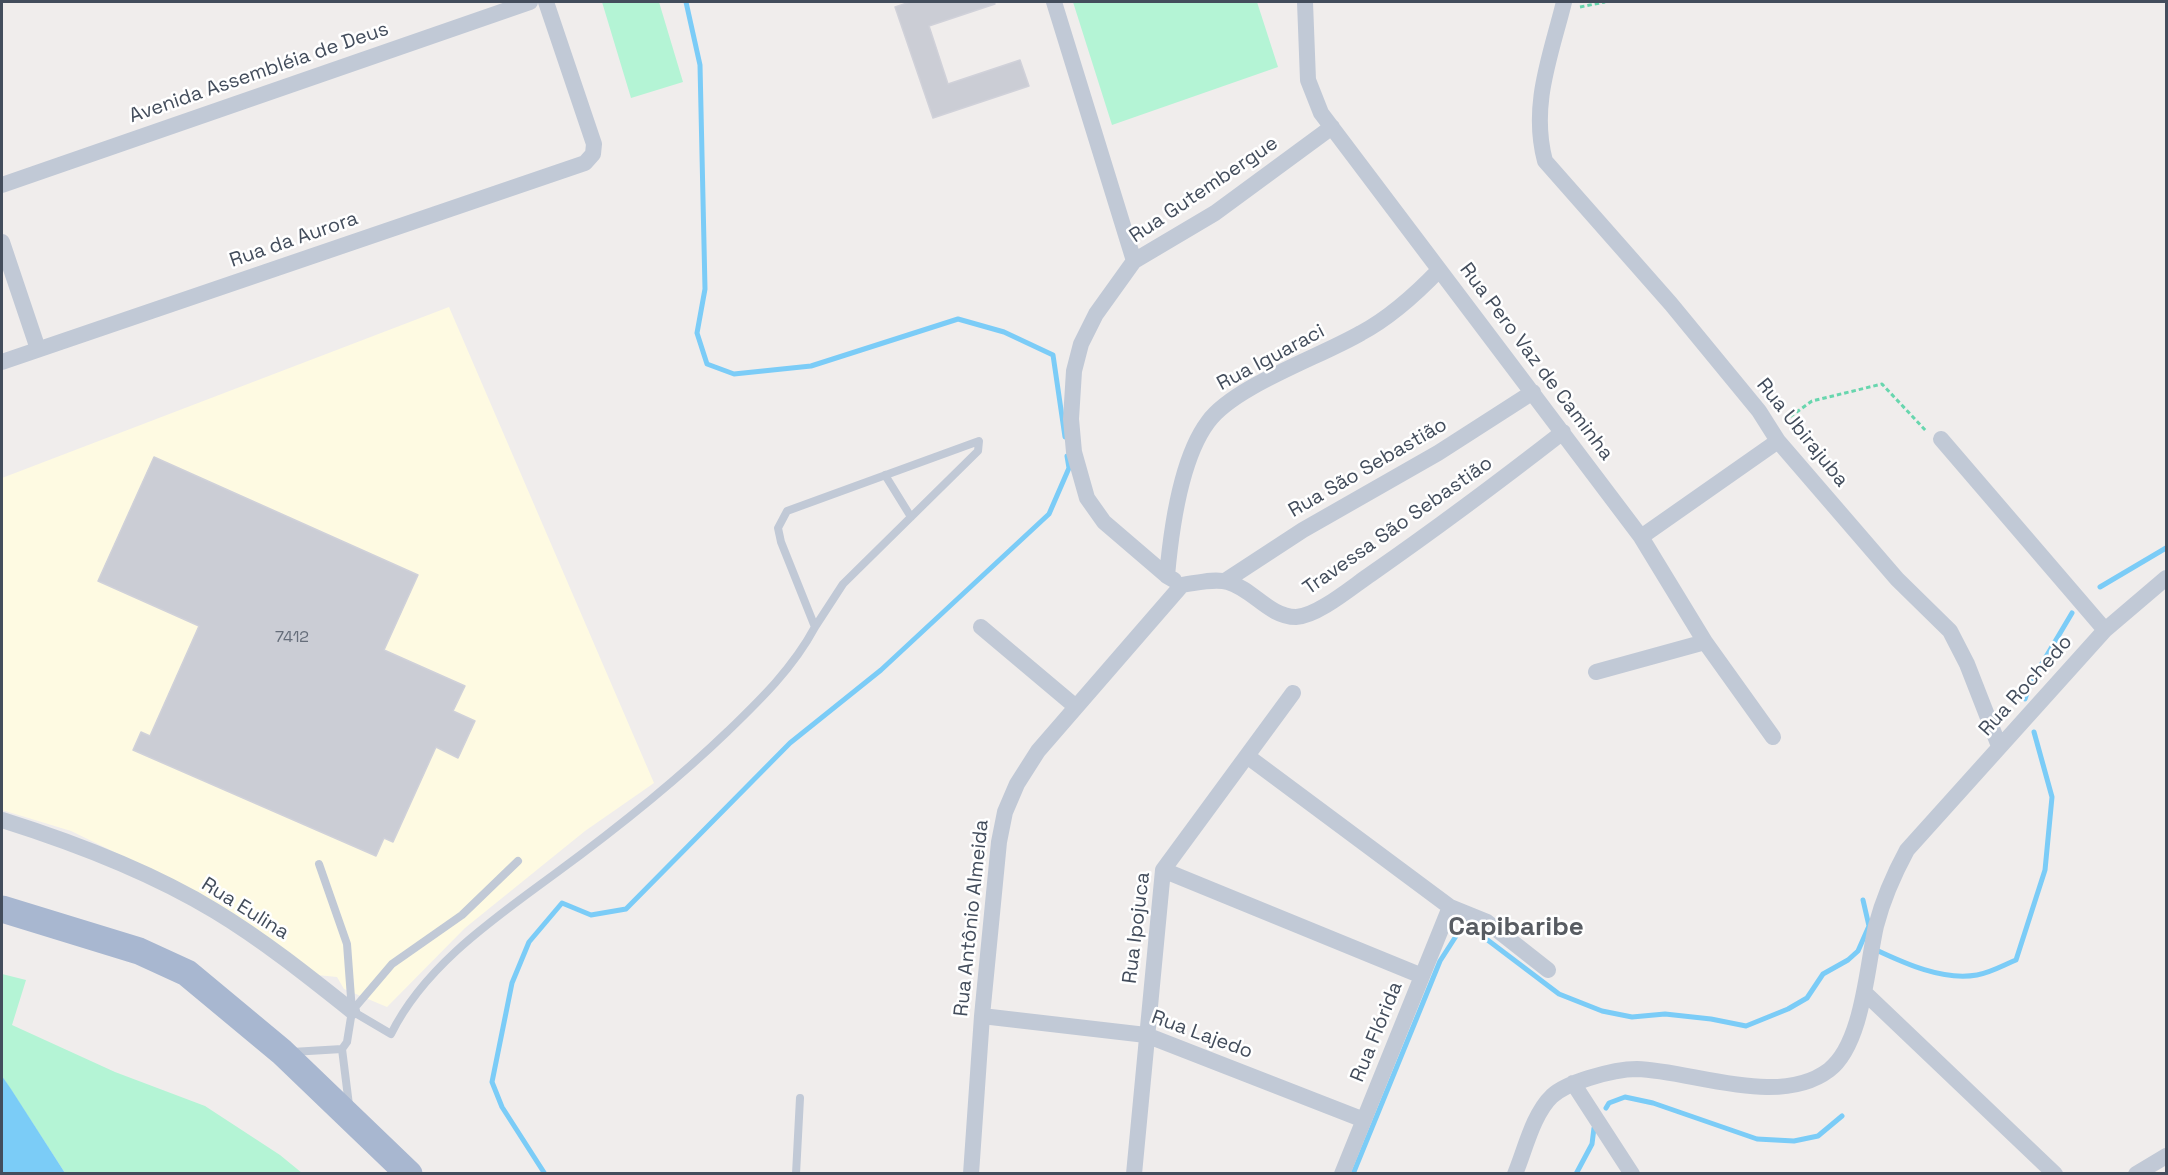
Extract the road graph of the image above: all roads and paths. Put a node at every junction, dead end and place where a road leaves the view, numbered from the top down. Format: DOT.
graph roads {
  1 [pos="530,2"];
  2 [pos="546,2"];
  3 [pos="1054,2"];
  4 [pos="1305,2"];
  5 [pos="1605,2"];
  6 [pos="1563,6"];
  7 [pos="1332,127"];
  8 [pos="2,185"];
  9 [pos="2,242"];
  10 [pos="1134,261"];
  11 [pos="1439,270"];
  12 [pos="38,349"];
  13 [pos="2,362"];
  14 [pos="1533,392"];
  15 [pos="1563,432"];
  16 [pos="1774,436"];
  17 [pos="1941,439"];
  18 [pos="885,475"];
  19 [pos="911,517"];
  20 [pos="1641,537"];
  21 [pos="1167,576"];
  22 [pos="2166,578"];
  23 [pos="1225,581"];
  24 [pos="1182,585"];
  25 [pos="815,627"];
  26 [pos="981,627"];
  27 [pos="2105,630"];
  28 [pos="1705,642"];
  29 [pos="1596,672"];
  30 [pos="1293,693"];
  31 [pos="1076,706"];
  32 [pos="1773,737"];
  33 [pos="1999,747"];
  34 [pos="1247,756"];
  35 [pos="2,820"];
  36 [pos="518,861"];
  37 [pos="318,864"];
  38 [pos="1163,870"];
  39 [pos="1450,907"];
  40 [pos="2,909"];
  41 [pos="1548,970"];
  42 [pos="1422,976"];
  43 [pos="1865,993"];
  44 [pos="352,1011"];
  45 [pos="982,1016"];
  46 [pos="1146,1035"];
  47 [pos="342,1048"];
  48 [pos="282,1052"];
  49 [pos="1573,1083"];
  50 [pos="800,1098"];
  51 [pos="351,1120"];
  52 [pos="1364,1120"];
  53 [pos="2166,1157"];
  54 [pos="408,1173"];
  55 [pos="796,1173"];
  56 [pos="971,1173"];
  57 [pos="1134,1173"];
  58 [pos="1342,1173"];
  59 [pos="1515,1173"];
  60 [pos="1632,1173"];
  61 [pos="2055,1173"];
  62 [pos="2136,1173"];
  1 -- 8 [label="street, Avenida Assembléia de Deus"];
  2 -- 12 [label="street, Rua da Aurora"];
  3 -- 10 [label="street"];
  4 -- 7 [label="street, Rua Pero Vaz de Caminha"];
  5 -- 6 [label="path"];
  6 -- 16 [label="street, Rua Ubirajuba"];
  7 -- 10 [label="street, Rua Gutembergue"];
  7 -- 11 [label="street, Rua Pero Vaz de Caminha"];
  9 -- 12 [label="street"];
  10 -- 21 [label="street, Rua Gutembergue"];
  11 -- 14 [label="street, Rua Pero Vaz de Caminha"];
  11 -- 21 [label="street, Rua Iguaraci"];
  12 -- 13 [label="street, Rua da Aurora"];
  14 -- 15 [label="street, Rua Pero Vaz de Caminha"];
  14 -- 23 [label="street, Rua São Sebastião"];
  15 -- 20 [label="street, Rua Pero Vaz de Caminha"];
  15 -- 23 [label="street, Travessa São Sebastião"];
  16 -- 17 [label="path"];
  16 -- 20 [label="street"];
  16 -- 33 [label="street, Rua Ubirajuba"];
  17 -- 27 [label="street"];
  18 -- 19 [label="lane"];
  18 -- 19 [label="lane"];
  18 -- 25 [label="lane"];
  19 -- 25 [label="lane"];
  20 -- 28 [label="street, Rua Pero Vaz de Caminha"];
  21 -- 24 [label="street"];
  22 -- 27 [label="street, Rua Rochedo"];
  23 -- 24 [label="street"];
  24 -- 31 [label="street, Rua Antônio Almeida"];
  25 -- 44 [label="lane"];
  26 -- 31 [label="street"];
  27 -- 33 [label="street, Rua Rochedo"];
  28 -- 29 [label="street"];
  28 -- 32 [label="street, Rua Pero Vaz de Caminha"];
  30 -- 34 [label="street, Rua Ipojuca"];
  31 -- 45 [label="street, Rua Antônio Almeida"];
  33 -- 43 [label="street, Rua Rochedo"];
  34 -- 38 [label="street, Rua Ipojuca"];
  34 -- 39 [label="street"];
  35 -- 44 [label="street, Rua Eulina"];
  36 -- 44 [label="lane"];
  37 -- 44 [label="lane"];
  38 -- 42 [label="street"];
  38 -- 46 [label="street, Rua Ipojuca"];
  39 -- 41 [label="street"];
  39 -- 42 [label="street, Rua Flórida"];
  40 -- 48 [label="main road"];
  42 -- 52 [label="street, Rua Flórida"];
  43 -- 49 [label="street, Rua Rochedo"];
  43 -- 61 [label="street"];
  44 -- 47 [label="lane"];
  45 -- 46 [label="street, Rua Lajedo"];
  45 -- 56 [label="street, Rua Antônio Almeida"];
  46 -- 52 [label="street, Rua Lajedo"];
  46 -- 57 [label="street, Rua Ipojuca"];
  47 -- 48 [label="lane"];
  47 -- 51 [label="lane"];
  48 -- 51 [label="main road"];
  49 -- 59 [label="street, Rua Rochedo"];
  49 -- 60 [label="street"];
  50 -- 55 [label="lane"];
  51 -- 54 [label="main road"];
  52 -- 58 [label="street, Rua Flórida"];
  53 -- 62 [label="street"];
}
